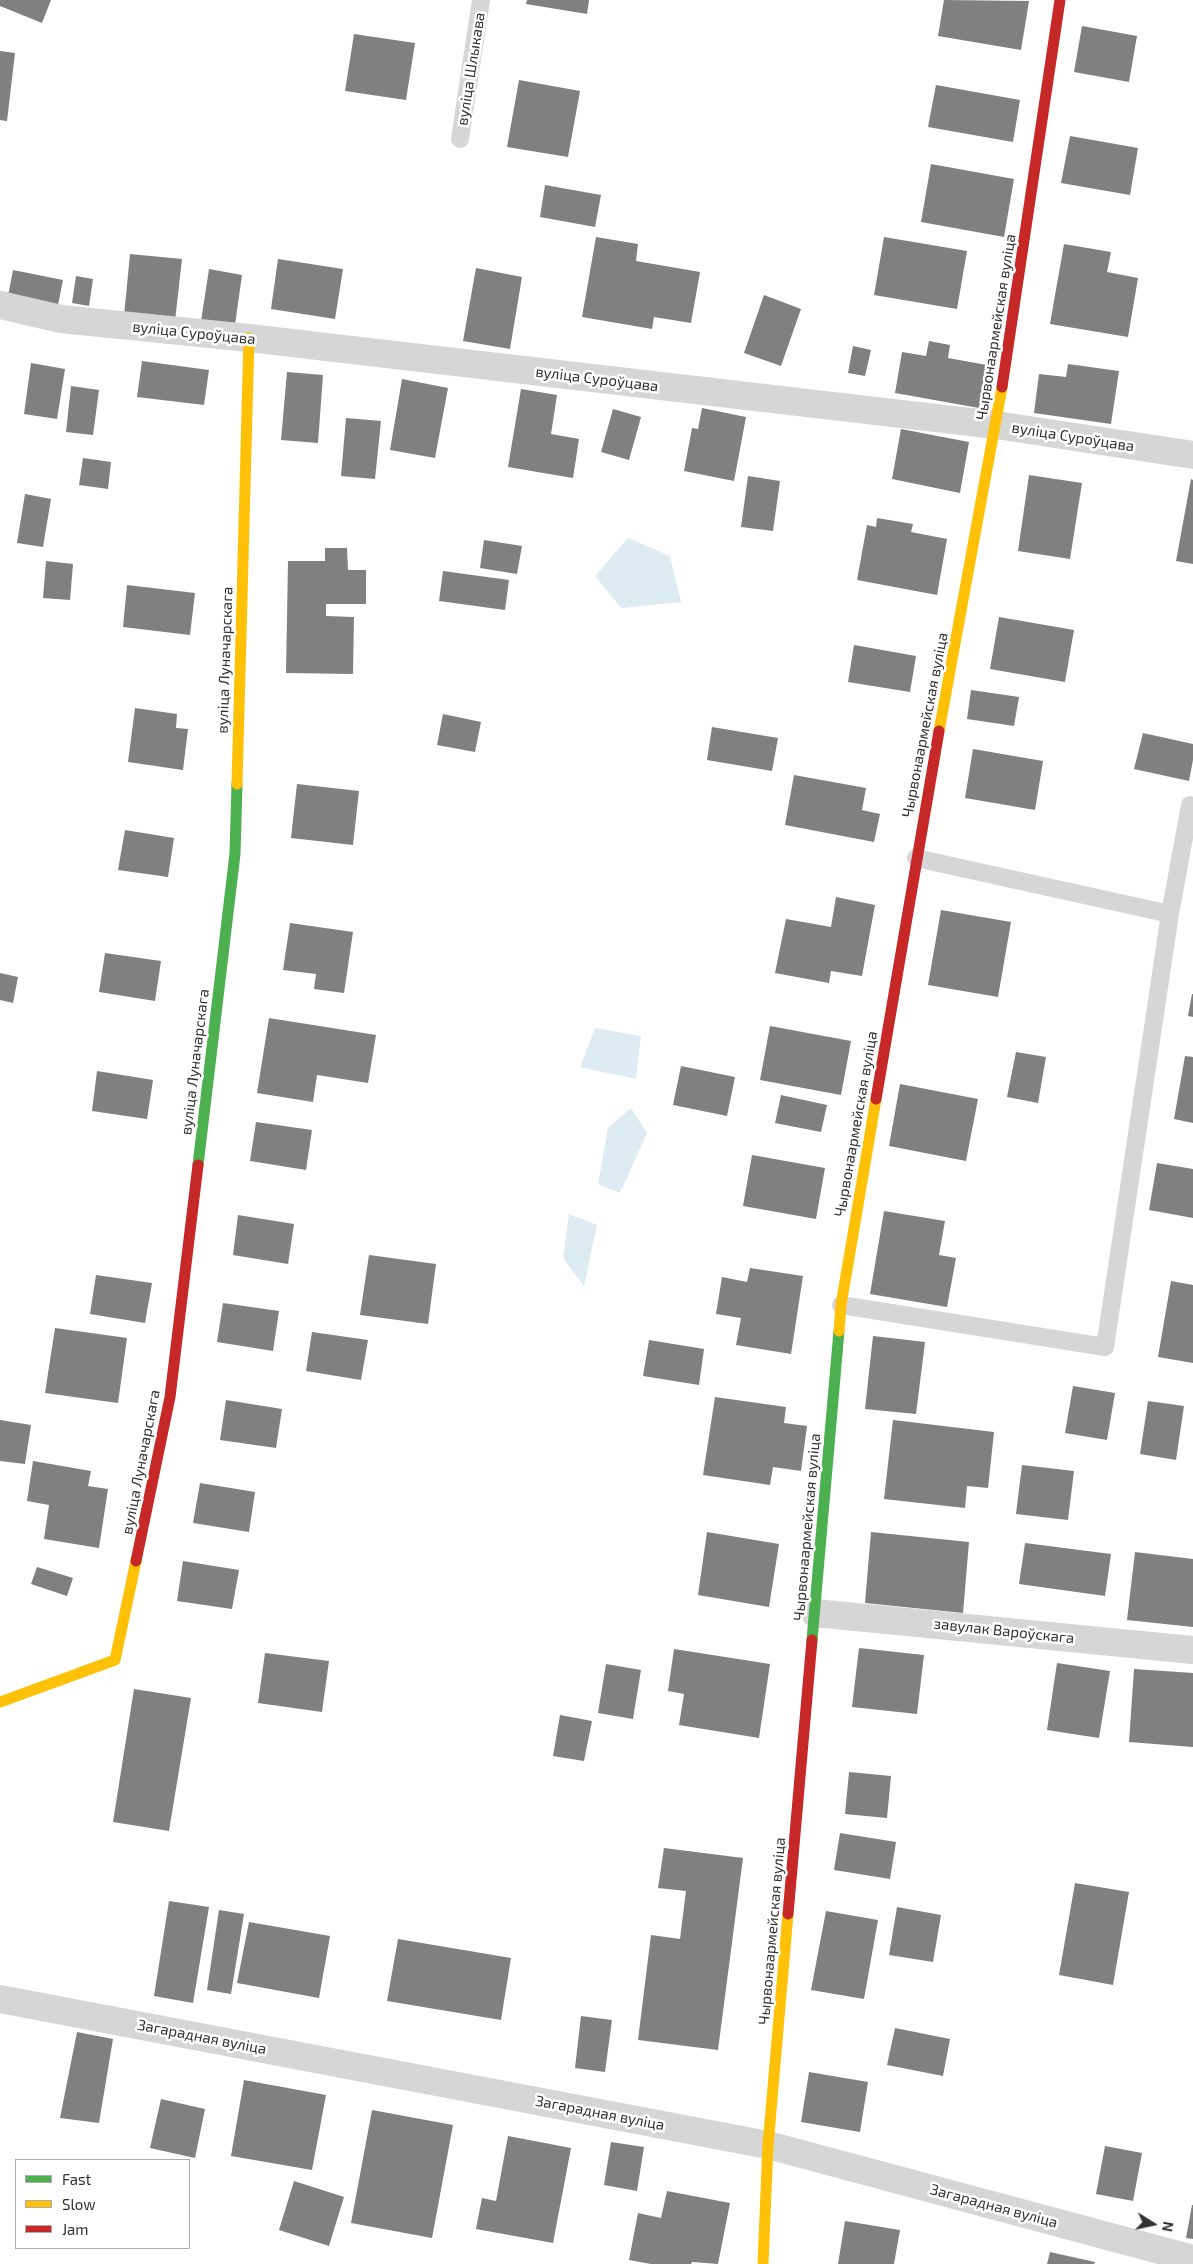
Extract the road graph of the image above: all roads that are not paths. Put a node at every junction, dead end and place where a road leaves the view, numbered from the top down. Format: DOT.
graph roads {
  1 [pos="481,0"];
  2 [pos="1060,0"];
  3 [pos="460,139"];
  4 [pos="0,305"];
  5 [pos="249,338"];
  6 [pos="996,425"];
  7 [pos="1193,455"];
  8 [pos="1190,805"];
  9 [pos="916,858"];
  10 [pos="1170,914"];
  11 [pos="841,1305"];
  12 [pos="814,1613"];
  13 [pos="1193,1650"];
  14 [pos="0,1702"];
  15 [pos="0,1999"];
  16 [pos="768,2145"];
  17 [pos="1193,2259"];
  18 [pos="762,2264"];
  1 -- 3 [label="lane, вуліца Шлыкава"];
  2 -- 6 [label="street, Чырвонаармейская вуліца"];
  4 -- 5 [label="street, вуліца Суроўцава"];
  5 -- 6 [label="street, вуліца Суроўцава"];
  5 -- 14 [label="street, вуліца Луначарскага"];
  6 -- 7 [label="street, вуліца Суроўцава"];
  6 -- 9 [label="street, Чырвонаармейская вуліца"];
  8 -- 10 [label="lane"];
  9 -- 10 [label="lane"];
  9 -- 11 [label="street, Чырвонаармейская вуліца"];
  10 -- 11 [label="lane"];
  11 -- 12 [label="street, Чырвонаармейская вуліца"];
  12 -- 13 [label="street, завулак Вароўскага"];
  12 -- 16 [label="street, Чырвонаармейская вуліца"];
  15 -- 16 [label="street, Загарадная вуліца"];
  16 -- 17 [label="street, Загарадная вуліца"];
  16 -- 18 [label="street, Чырвонаармейская вуліца"];
}
